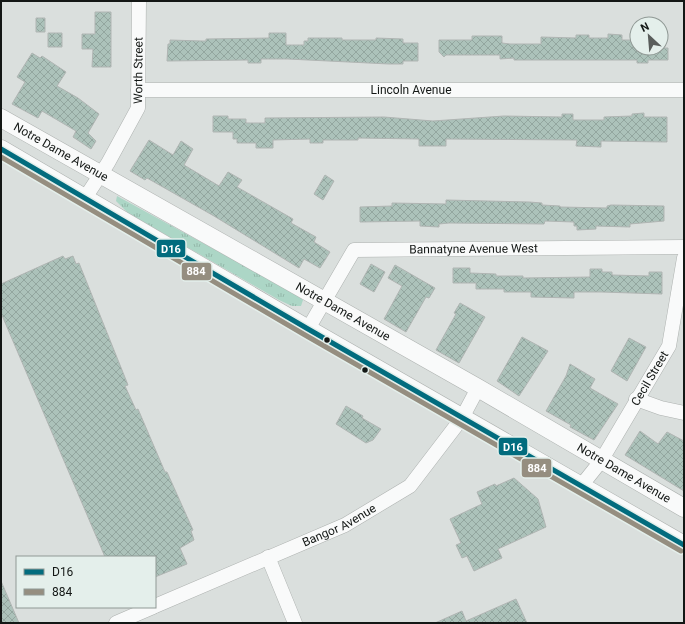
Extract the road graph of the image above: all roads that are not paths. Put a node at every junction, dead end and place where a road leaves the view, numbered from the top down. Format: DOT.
graph roads {
  1 [pos="139,1"];
  2 [pos="138,90"];
  3 [pos="684,90"];
  4 [pos="1,118"];
  5 [pos="1,149"];
  6 [pos="100,174"];
  7 [pos="85,198"];
  8 [pos="684,247"];
  9 [pos="684,258"];
  10 [pos="324,301"];
  11 [pos="308,329"];
  12 [pos="478,388"];
  13 [pos="636,398"];
  14 [pos="684,414"];
  15 [pos="462,418"];
  16 [pos="601,461"];
  17 [pos="581,486"];
  18 [pos="684,508"];
  19 [pos="684,545"];
  20 [pos="268,557"];
  21 [pos="156,606"];
  22 [pos="152,608"];
  23 [pos="116,623"];
  24 [pos="296,623"];
  1 -- 2 [label="street, Worth Street"];
  2 -- 3 [label="street, Lincoln Avenue"];
  2 -- 6 [label="street, Worth Street"];
  4 -- 6 [label="main road, Notre Dame Avenue"];
  5 -- 7 [label="main road"];
  6 -- 7 [label="street, Worth Street"];
  6 -- 10 [label="main road, Notre Dame Avenue"];
  7 -- 11 [label="main road"];
  8 -- 10 [label="street, Bannatyne Avenue West"];
  9 -- 13 [label="street, Cecil Street"];
  10 -- 11 [label="street, Bannatyne Avenue West"];
  10 -- 12 [label="main road, Notre Dame Avenue"];
  11 -- 15 [label="main road"];
  12 -- 15 [label="street, Bangor Avenue"];
  12 -- 16 [label="main road, Notre Dame Avenue"];
  13 -- 14 [label="street"];
  13 -- 16 [label="street, Cecil Street"];
  15 -- 17 [label="main road"];
  15 -- 20 [label="street, Bangor Avenue"];
  16 -- 17 [label="street, Cecil Street"];
  16 -- 18 [label="main road, Notre Dame Avenue"];
  17 -- 19 [label="main road"];
  20 -- 21 [label="street, Bangor Avenue"];
  20 -- 24 [label="street"];
  22 -- 23 [label="street, Bangor Avenue"];
}
